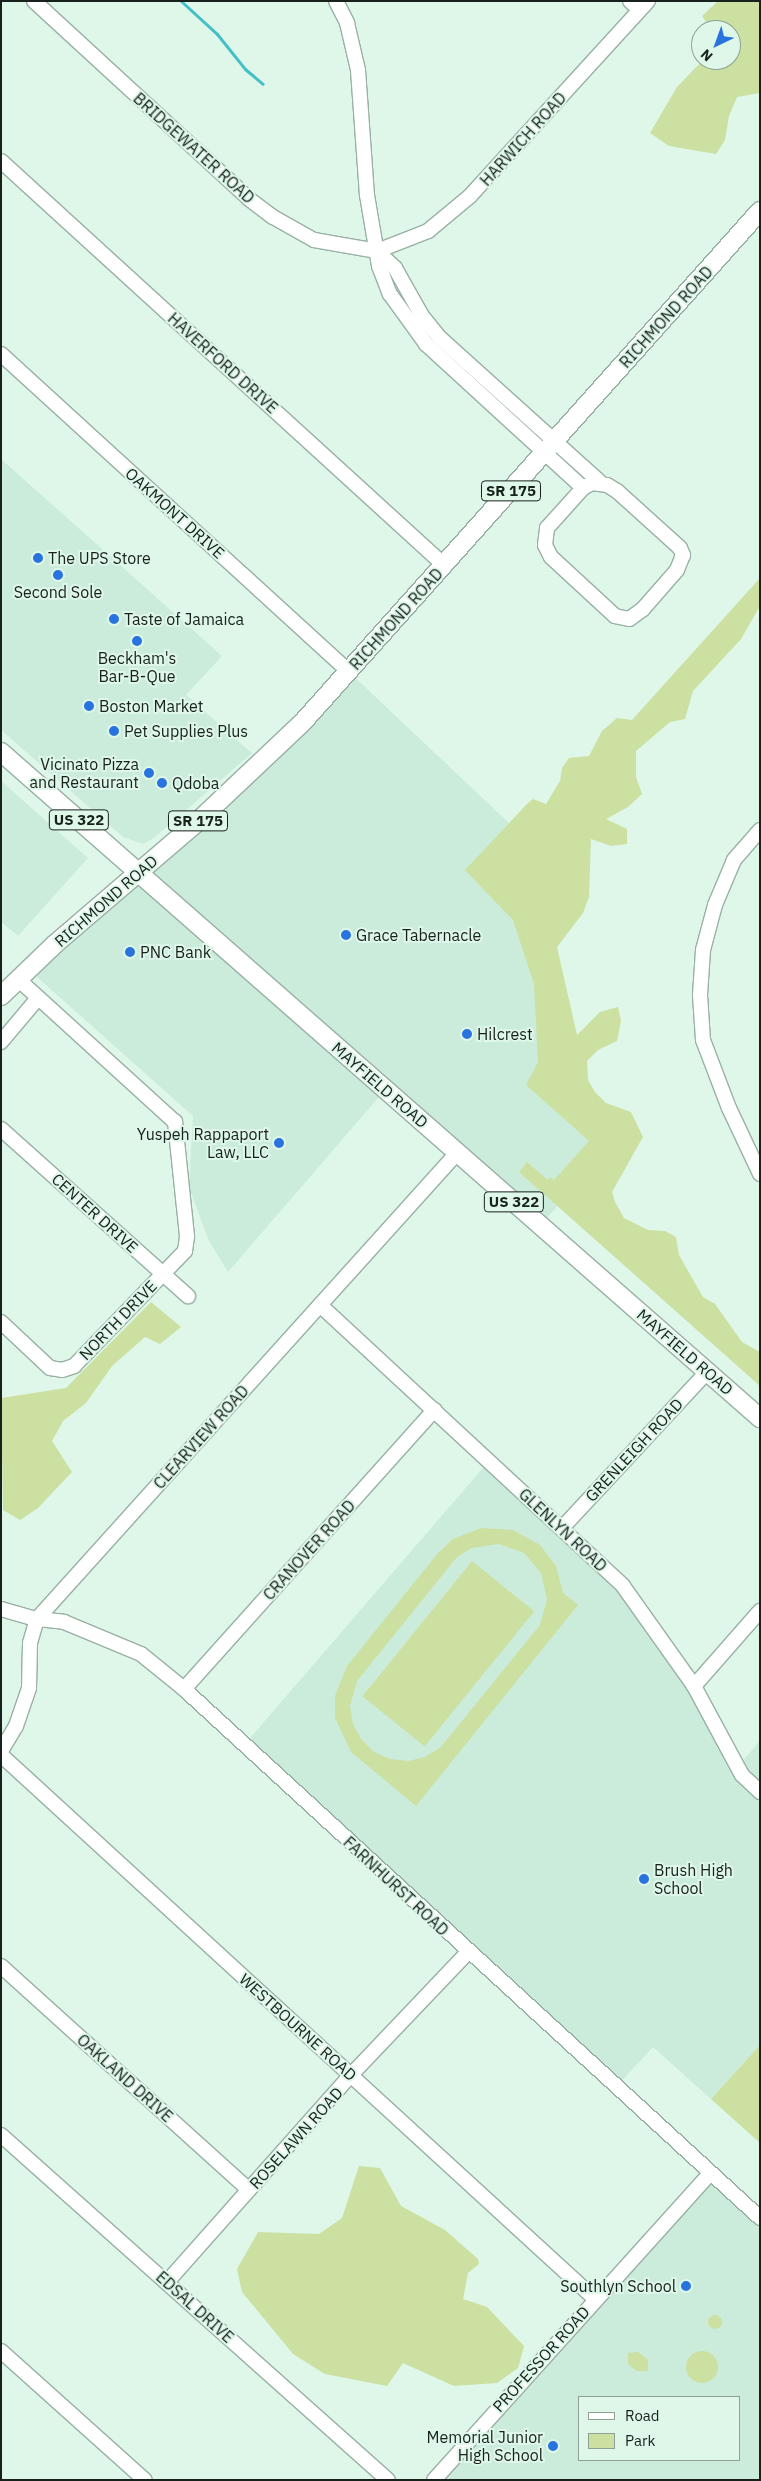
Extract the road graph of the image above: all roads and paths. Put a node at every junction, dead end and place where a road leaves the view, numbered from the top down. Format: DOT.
graph roads {
  1 [pos="34,1"];
  2 [pos="336,1"];
  3 [pos="640,4"];
  4 [pos="1,160"];
  5 [pos="760,211"];
  6 [pos="377,251"];
  7 [pos="1,354"];
  8 [pos="549,448"];
  9 [pos="601,483"];
  10 [pos="583,488"];
  11 [pos="445,566"];
  12 [pos="349,672"];
  13 [pos="1,752"];
  14 [pos="760,830"];
  15 [pos="138,873"];
  16 [pos="18,979"];
  17 [pos="1,996"];
  18 [pos="38,998"];
  19 [pos="1,1042"];
  20 [pos="1,1129"];
  21 [pos="458,1152"];
  22 [pos="760,1174"];
  23 [pos="164,1274"];
  24 [pos="188,1296"];
  25 [pos="320,1305"];
  26 [pos="1,1322"];
  27 [pos="707,1372"];
  28 [pos="434,1410"];
  29 [pos="760,1418"];
  30 [pos="562,1528"];
  31 [pos="1,1609"];
  32 [pos="760,1611"];
  33 [pos="37,1619"];
  34 [pos="694,1686"];
  35 [pos="184,1689"];
  36 [pos="1,1751"];
  37 [pos="1,1755"];
  38 [pos="760,1792"];
  39 [pos="468,1952"];
  40 [pos="1,1966"];
  41 [pos="351,2075"];
  42 [pos="1,2135"];
  43 [pos="710,2172"];
  44 [pos="249,2190"];
  45 [pos="760,2218"];
  46 [pos="167,2282"];
  47 [pos="595,2299"];
  48 [pos="1,2351"];
  49 [pos="145,2480"];
  50 [pos="388,2480"];
  51 [pos="434,2480"];
  1 -- 6 [label="street, BRIDGEWATER ROAD"];
  2 -- 6 [label="street"];
  3 -- 6 [label="street, HARWICH ROAD"];
  4 -- 11 [label="street, HAVERFORD DRIVE"];
  5 -- 8 [label="main road, RICHMOND ROAD / SR 175"];
  6 -- 8 [label="street"];
  7 -- 12 [label="street, OAKMONT DRIVE"];
  8 -- 9 [label="street"];
  8 -- 10 [label="street"];
  8 -- 11 [label="main road, RICHMOND ROAD / SR 175"];
  9 -- 10 [label="street"];
  9 -- 10 [label="street"];
  11 -- 12 [label="main road, RICHMOND ROAD / SR 175"];
  12 -- 15 [label="main road, RICHMOND ROAD / SR 175"];
  13 -- 15 [label="main road, MAYFIELD ROAD / US 322"];
  14 -- 22 [label="street"];
  15 -- 16 [label="main road, RICHMOND ROAD / SR 175"];
  15 -- 21 [label="main road, MAYFIELD ROAD / US 322"];
  16 -- 17 [label="main road, RICHMOND ROAD / SR 175"];
  16 -- 18 [label="street, NORTH DRIVE"];
  18 -- 19 [label="street"];
  18 -- 23 [label="street, NORTH DRIVE"];
  20 -- 23 [label="street, CENTER DRIVE"];
  21 -- 25 [label="street, CLEARVIEW ROAD"];
  21 -- 27 [label="main road, MAYFIELD ROAD / US 322"];
  23 -- 24 [label="street, CENTER DRIVE"];
  23 -- 26 [label="street, NORTH DRIVE"];
  25 -- 28 [label="street, GLENLYN ROAD"];
  25 -- 33 [label="street, CLEARVIEW ROAD"];
  27 -- 29 [label="main road, MAYFIELD ROAD / US 322"];
  27 -- 30 [label="street, GRENLEIGH ROAD"];
  28 -- 30 [label="street, GLENLYN ROAD"];
  28 -- 35 [label="street, CRANOVER ROAD"];
  30 -- 34 [label="street, GLENLYN ROAD"];
  31 -- 33 [label="street, FARNHURST ROAD"];
  32 -- 34 [label="street"];
  33 -- 35 [label="street, FARNHURST ROAD"];
  33 -- 36 [label="street, CLEARVIEW ROAD"];
  34 -- 38 [label="street, GLENLYN ROAD"];
  35 -- 39 [label="street, FARNHURST ROAD"];
  37 -- 41 [label="street, WESTBOURNE ROAD"];
  39 -- 41 [label="street, ROSELAWN ROAD"];
  39 -- 43 [label="street, FARNHURST ROAD"];
  40 -- 44 [label="street, OAKLAND DRIVE"];
  41 -- 44 [label="street, ROSELAWN ROAD"];
  41 -- 47 [label="street, WESTBOURNE ROAD"];
  42 -- 46 [label="street, EDSAL DRIVE"];
  43 -- 45 [label="street, FARNHURST ROAD"];
  43 -- 47 [label="street, PROFESSOR ROAD"];
  44 -- 46 [label="street, ROSELAWN ROAD"];
  46 -- 50 [label="street, EDSAL DRIVE"];
  47 -- 51 [label="street, PROFESSOR ROAD"];
  48 -- 49 [label="street"];
}
